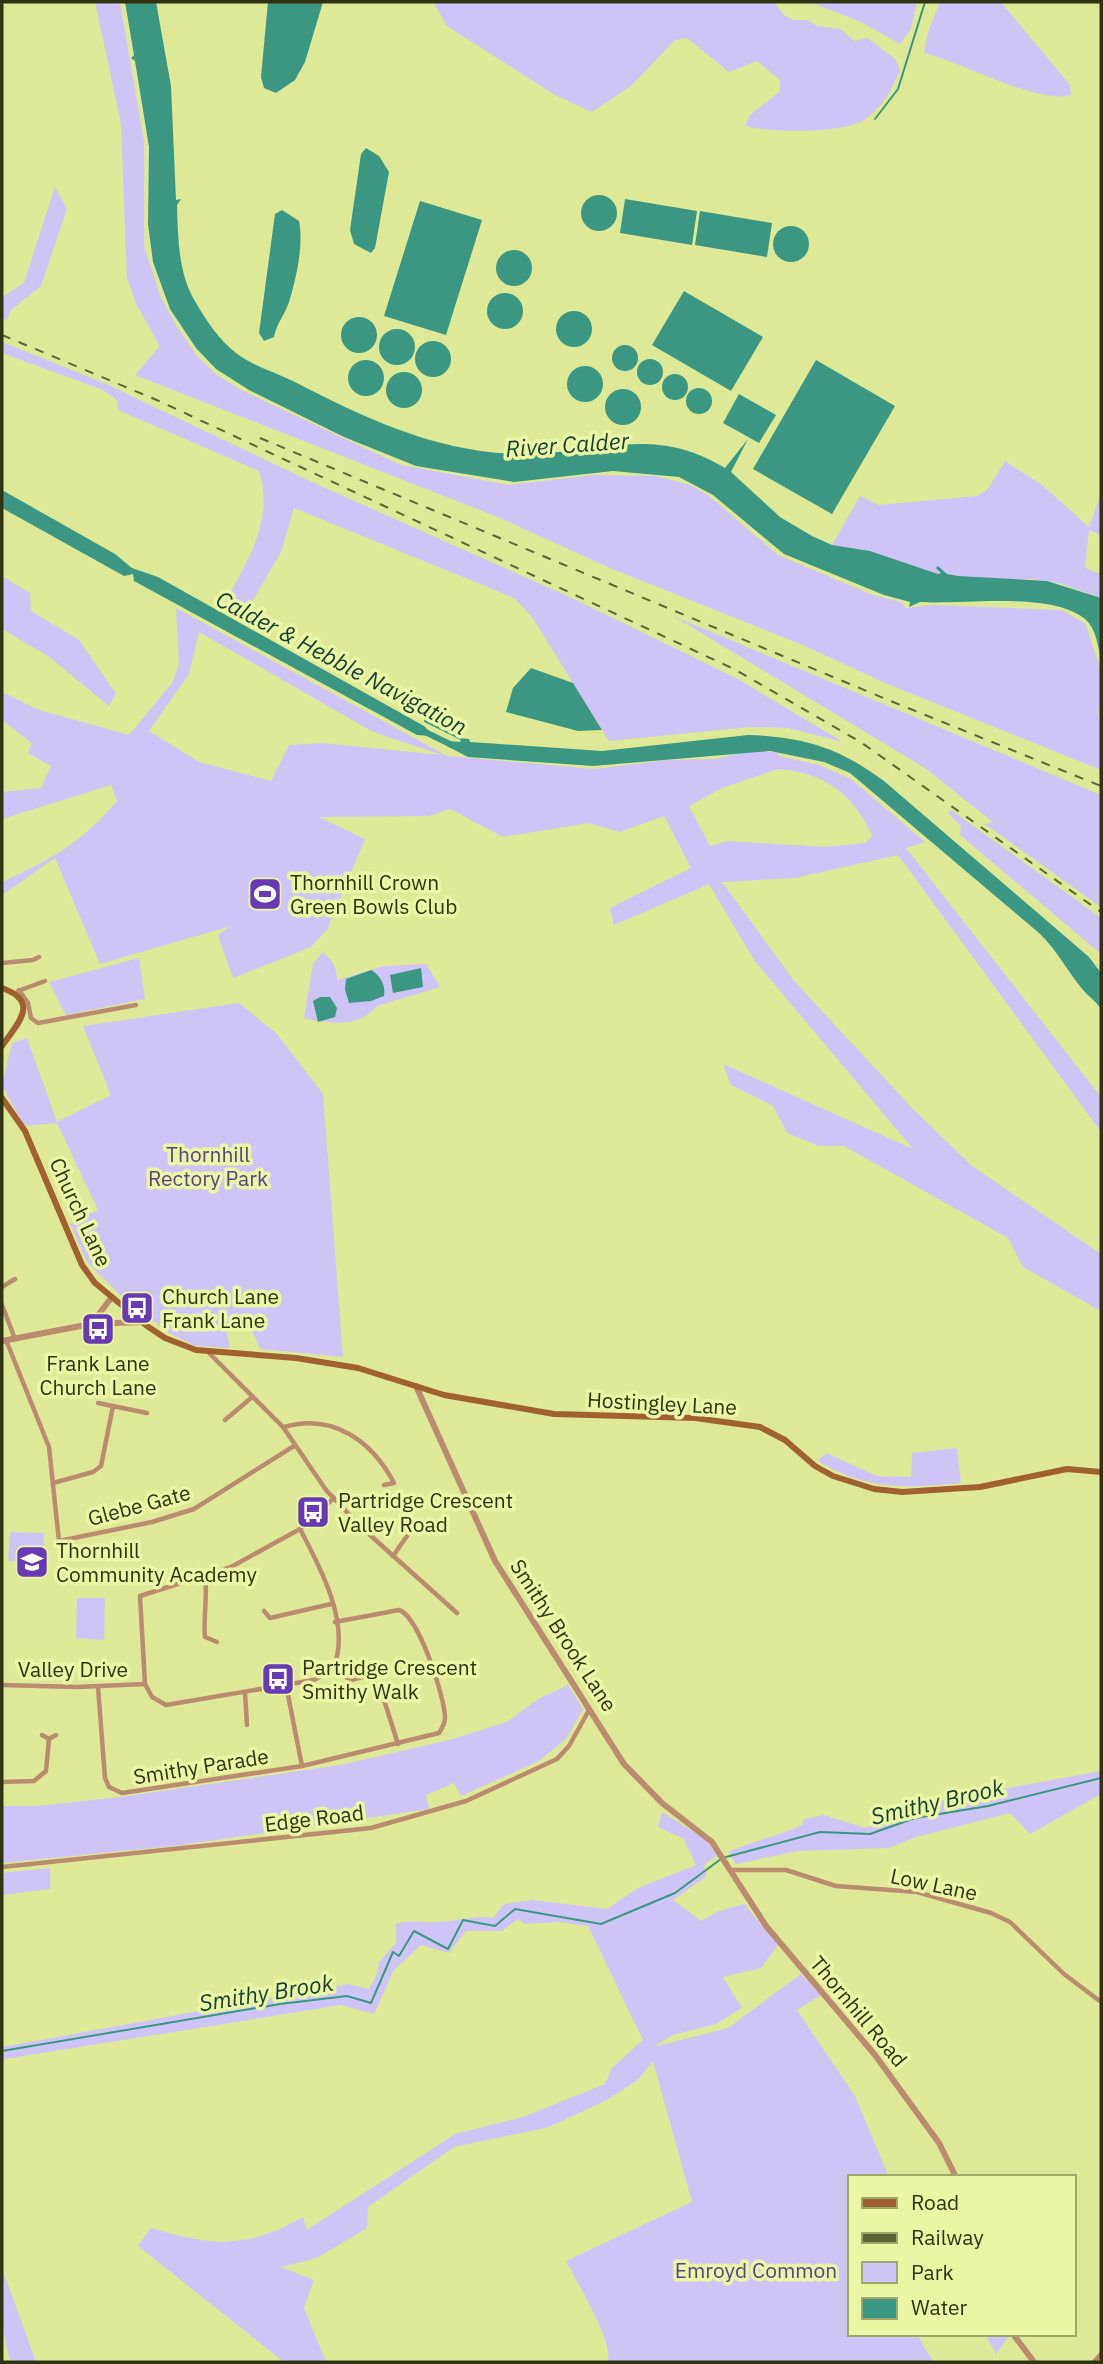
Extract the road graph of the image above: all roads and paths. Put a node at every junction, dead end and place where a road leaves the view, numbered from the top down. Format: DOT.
graph roads {
  1 [pos="39,957"];
  2 [pos="2,963"];
  3 [pos="45,981"];
  4 [pos="2,988"];
  5 [pos="17,992"];
  6 [pos="135,1005"];
  7 [pos="2,1046"];
  8 [pos="2,1098"];
  9 [pos="15,1279"];
  10 [pos="2,1287"];
  11 [pos="112,1297"];
  12 [pos="2,1305"];
  13 [pos="92,1324"];
  14 [pos="145,1324"];
  15 [pos="15,1339"];
  16 [pos="4,1340"];
  17 [pos="208,1352"];
  18 [pos="416,1386"];
  19 [pos="251,1398"];
  20 [pos="98,1403"];
  21 [pos="113,1406"];
  22 [pos="148,1413"];
  23 [pos="225,1420"];
  24 [pos="283,1427"];
  25 [pos="294,1446"];
  26 [pos="1101,1472"];
  27 [pos="53,1483"];
  28 [pos="384,1485"];
  29 [pos="334,1498"];
  30 [pos="407,1522"];
  31 [pos="300,1529"];
  32 [pos="393,1556"];
  33 [pos="205,1576"];
  34 [pos="331,1604"];
  35 [pos="264,1611"];
  36 [pos="457,1613"];
  37 [pos="335,1622"];
  38 [pos="217,1642"];
  39 [pos="333,1669"];
  40 [pos="374,1674"];
  41 [pos="145,1684"];
  42 [pos="2,1685"];
  43 [pos="286,1685"];
  44 [pos="98,1687"];
  45 [pos="245,1693"];
  46 [pos="384,1700"];
  47 [pos="591,1707"];
  48 [pos="247,1725"];
  49 [pos="42,1735"];
  50 [pos="56,1735"];
  51 [pos="49,1739"];
  52 [pos="398,1744"];
  53 [pos="302,1766"];
  54 [pos="2,1782"];
  55 [pos="2,1867"];
  56 [pos="731,1870"];
  57 [pos="1101,2002"];
  58 [pos="955,2175"];
  59 [pos="1014,2336"];
  60 [pos="1101,2354"];
  61 [pos="1034,2362"];
  62 [pos="1094,2362"];
  1 -- 2 [label="street"];
  3 -- 5 [label="street"];
  4 -- 5 [label="main road"];
  5 -- 6 [label="street"];
  5 -- 7 [label="main road"];
  8 -- 11 [label="main road, Church Lane"];
  9 -- 10 [label="street"];
  11 -- 13 [label="street"];
  11 -- 14 [label="main road, Church Lane"];
  12 -- 15 [label="street"];
  13 -- 14 [label="street"];
  13 -- 15 [label="street"];
  14 -- 17 [label="main road, Church Lane"];
  15 -- 16 [label="street"];
  16 -- 27 [label="street"];
  17 -- 18 [label="main road, Hostingley Lane"];
  17 -- 19 [label="street"];
  18 -- 26 [label="main road, Hostingley Lane"];
  18 -- 47 [label="street, Smithy Brook Lane"];
  19 -- 23 [label="street"];
  19 -- 24 [label="street"];
  20 -- 21 [label="street"];
  21 -- 22 [label="street"];
  21 -- 27 [label="street"];
  24 -- 25 [label="street"];
  24 -- 28 [label="street"];
  25 -- 27 [label="street, Glebe Gate"];
  25 -- 29 [label="street"];
  29 -- 31 [label="street"];
  29 -- 32 [label="street"];
  30 -- 32 [label="street"];
  31 -- 33 [label="street"];
  31 -- 34 [label="street"];
  32 -- 36 [label="street"];
  33 -- 38 [label="street"];
  33 -- 41 [label="street"];
  34 -- 35 [label="street"];
  34 -- 37 [label="street"];
  37 -- 39 [label="street"];
  37 -- 52 [label="street, Smithy Parade"];
  39 -- 40 [label="street"];
  39 -- 43 [label="street"];
  41 -- 44 [label="street, Valley Drive"];
  41 -- 45 [label="street"];
  42 -- 44 [label="street, Valley Drive"];
  43 -- 45 [label="street"];
  43 -- 53 [label="street"];
  44 -- 53 [label="street, Smithy Parade"];
  45 -- 48 [label="street"];
  46 -- 52 [label="street"];
  47 -- 55 [label="street, Edge Road"];
  47 -- 56 [label="street, Smithy Brook Lane"];
  49 -- 51 [label="street"];
  50 -- 51 [label="street"];
  51 -- 54 [label="street"];
  52 -- 53 [label="street, Smithy Parade"];
  56 -- 57 [label="street, Low Lane"];
  56 -- 58 [label="street, Thornhill Road"];
  59 -- 61 [label="street"];
  60 -- 62 [label="street"];
}
